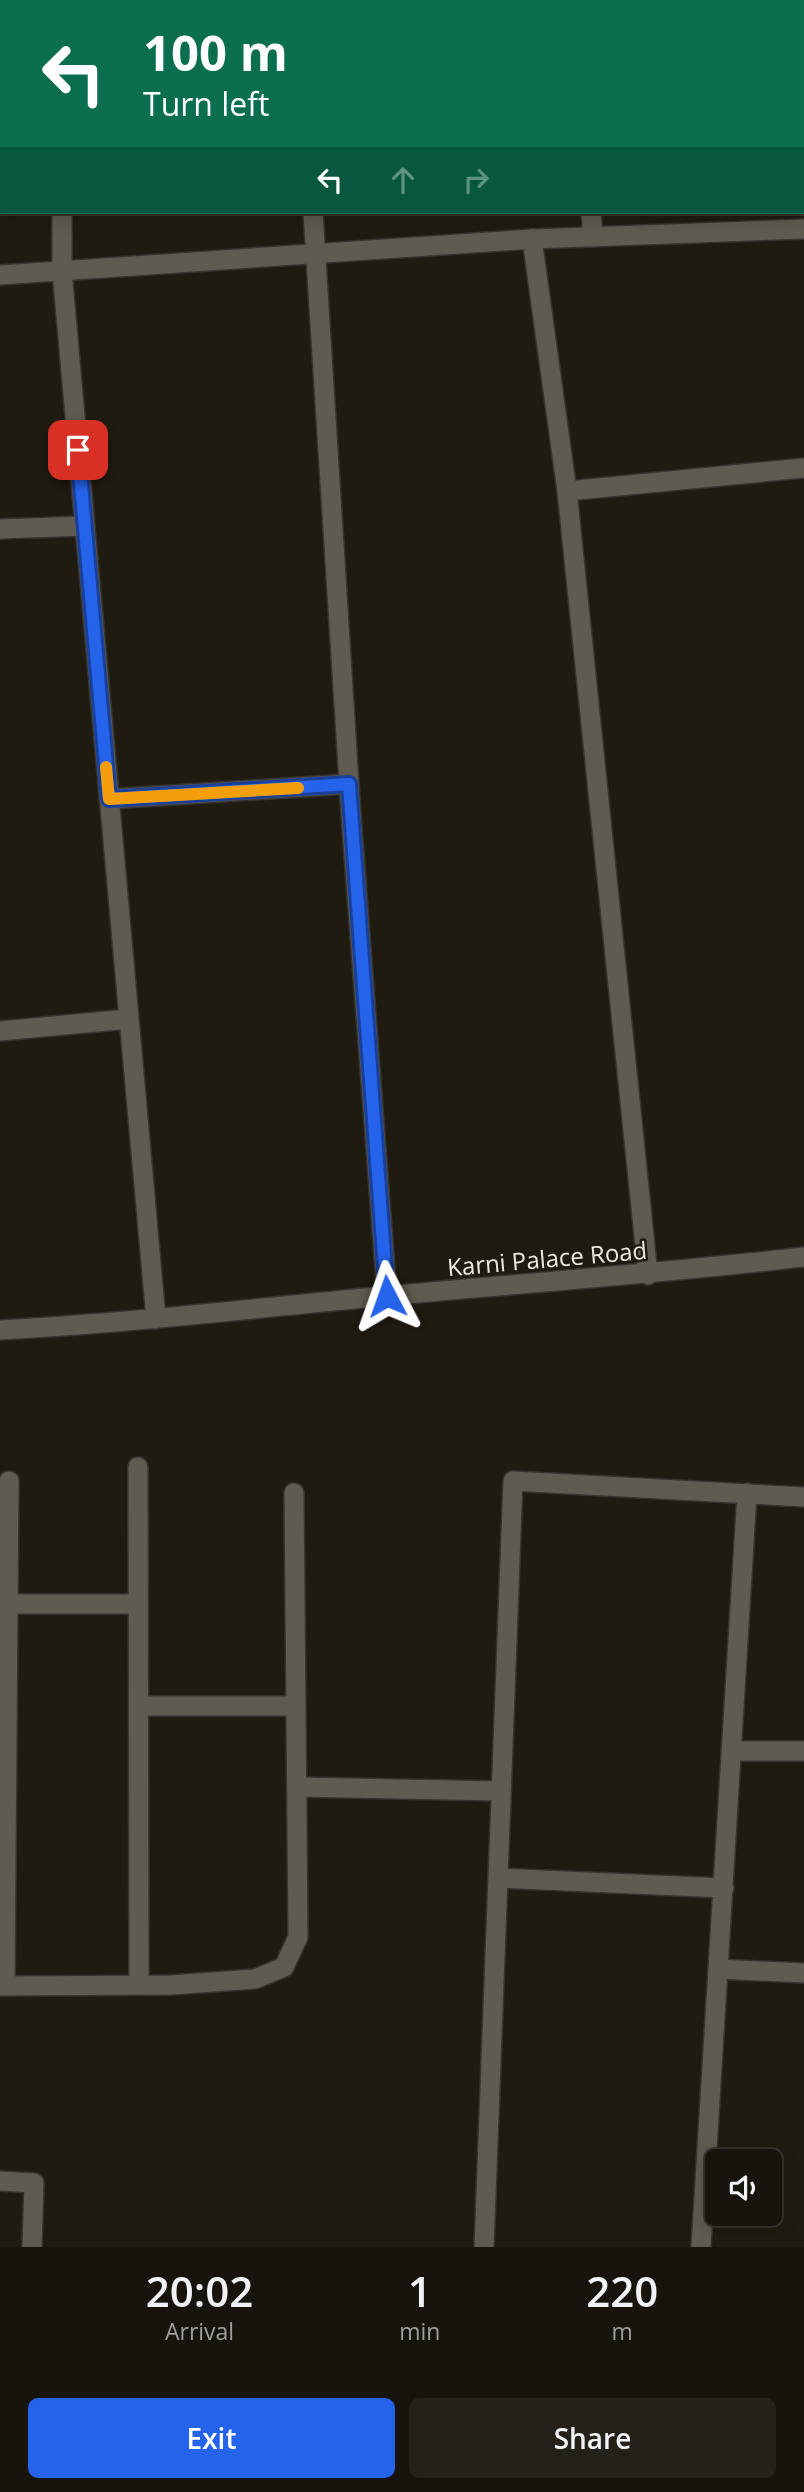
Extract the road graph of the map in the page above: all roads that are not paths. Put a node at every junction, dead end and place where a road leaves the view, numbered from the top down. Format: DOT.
graph roads {
  1 [pos="62,214"];
  2 [pos="313,214"];
  3 [pos="591,214"];
  4 [pos="804,229"];
  5 [pos="593,237"];
  6 [pos="532,239"];
  7 [pos="314,253"];
  8 [pos="61,271"];
  9 [pos="0,275"];
  10 [pos="804,468"];
  11 [pos="567,491"];
  12 [pos="85,526"];
  13 [pos="0,528"];
  14 [pos="349,784"];
  15 [pos="109,799"];
  16 [pos="129,1019"];
  17 [pos="0,1031"];
  18 [pos="804,1257"];
  19 [pos="648,1275"];
  20 [pos="387,1296"];
  21 [pos="156,1319"];
  22 [pos="0,1330"];
  23 [pos="138,1467"];
  24 [pos="9,1481"];
  25 [pos="294,1493"];
  26 [pos="747,1493"];
  27 [pos="804,1497"];
  28 [pos="9,1604"];
  29 [pos="138,1604"];
  30 [pos="4,1691"];
  31 [pos="139,1706"];
  32 [pos="296,1706"];
  33 [pos="731,1751"];
  34 [pos="804,1751"];
  35 [pos="297,1787"];
  36 [pos="499,1791"];
  37 [pos="499,1878"];
  38 [pos="724,1888"];
  39 [pos="718,1969"];
  40 [pos="804,1973"];
  41 [pos="139,1984"];
  42 [pos="3,1986"];
  43 [pos="0,2181"];
  44 [pos="32,2247"];
  45 [pos="484,2247"];
  46 [pos="701,2247"];
  1 -- 8 [label="street"];
  2 -- 7 [label="street"];
  3 -- 5 [label="street"];
  4 -- 5 [label="street"];
  5 -- 6 [label="street"];
  6 -- 7 [label="street"];
  6 -- 11 [label="street"];
  7 -- 8 [label="street"];
  7 -- 14 [label="street"];
  8 -- 9 [label="street"];
  8 -- 12 [label="street"];
  10 -- 11 [label="street"];
  11 -- 19 [label="street"];
  12 -- 13 [label="street"];
  12 -- 15 [label="street"];
  14 -- 15 [label="street"];
  14 -- 20 [label="street"];
  15 -- 16 [label="street"];
  16 -- 17 [label="street"];
  16 -- 21 [label="street"];
  18 -- 19 [label="street, Karni Palace Road"];
  19 -- 20 [label="street, Karni Palace Road"];
  20 -- 21 [label="street, Karni Palace Road"];
  21 -- 22 [label="street, Karni Palace Road"];
  23 -- 29 [label="street"];
  24 -- 28 [label="street"];
  25 -- 32 [label="street"];
  26 -- 27 [label="street"];
  26 -- 33 [label="street"];
  26 -- 36 [label="street"];
  28 -- 29 [label="street"];
  28 -- 30 [label="street"];
  29 -- 31 [label="street"];
  30 -- 42 [label="street"];
  31 -- 32 [label="street"];
  31 -- 41 [label="street"];
  32 -- 35 [label="street"];
  33 -- 34 [label="street"];
  33 -- 38 [label="street"];
  35 -- 36 [label="street"];
  35 -- 41 [label="street"];
  36 -- 37 [label="street"];
  37 -- 38 [label="street"];
  37 -- 45 [label="street"];
  38 -- 39 [label="street"];
  39 -- 40 [label="street"];
  39 -- 46 [label="street"];
  41 -- 42 [label="street"];
  43 -- 44 [label="street"];
}
